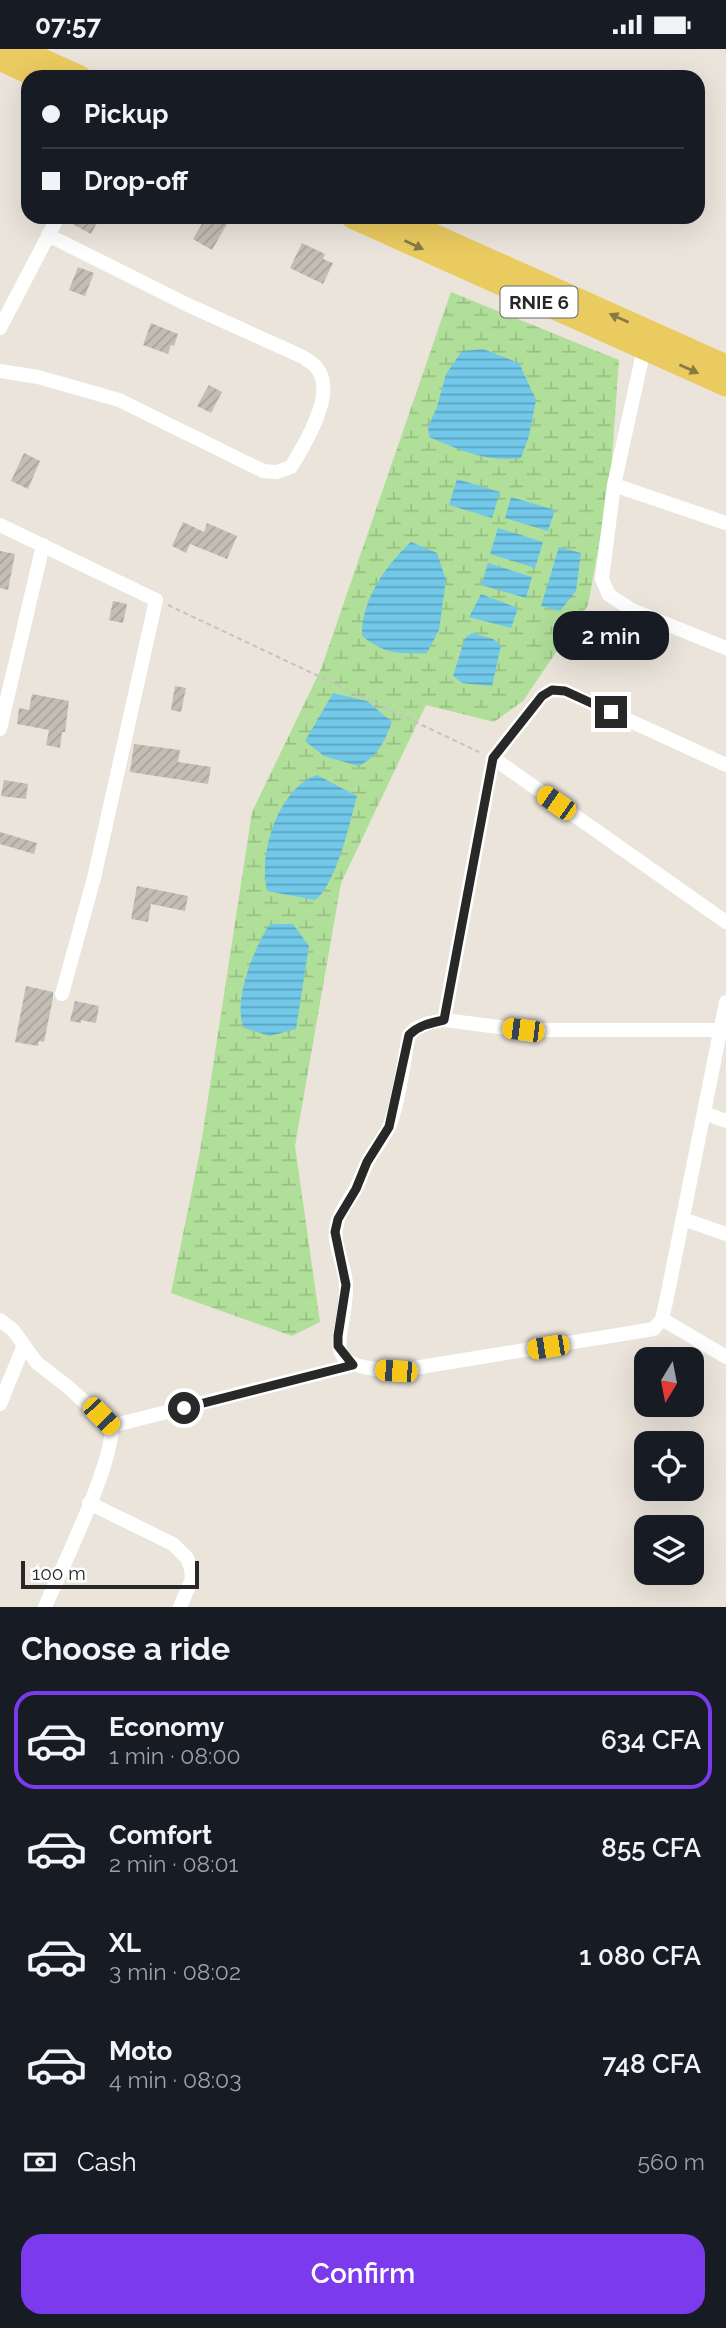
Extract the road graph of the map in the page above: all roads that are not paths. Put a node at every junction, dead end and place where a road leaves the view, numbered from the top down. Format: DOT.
graph roads {
  1 [pos="8,55"];
  2 [pos="28,70"];
  3 [pos="57,70"];
  4 [pos="54,224"];
  5 [pos="367,224"];
  6 [pos="409,224"];
  7 [pos="48,235"];
  8 [pos="0,328"];
  9 [pos="644,349"];
  10 [pos="726,366"];
  11 [pos="0,371"];
  12 [pos="726,385"];
  13 [pos="614,485"];
  14 [pos="726,523"];
  15 [pos="0,525"];
  16 [pos="43,545"];
  17 [pos="726,648"];
  18 [pos="0,729"];
  19 [pos="493,758"];
  20 [pos="726,765"];
  21 [pos="726,922"];
  22 [pos="62,994"];
  23 [pos="726,1002"];
  24 [pos="444,1020"];
  25 [pos="720,1030"];
  26 [pos="704,1113"];
  27 [pos="726,1121"];
  28 [pos="683,1219"];
  29 [pos="726,1234"];
  30 [pos="662,1319"];
  31 [pos="0,1320"];
  32 [pos="24,1345"];
  33 [pos="726,1357"];
  34 [pos="353,1365"];
  35 [pos="0,1403"];
  36 [pos="111,1426"];
  37 [pos="89,1503"];
  38 [pos="45,1607"];
  39 [pos="180,1607"];
  1 -- 2 [label="main road"];
  1 -- 3 [label="main road"];
  4 -- 7 [label="street"];
  5 -- 9 [label="main road, RNIE 6, one-way"];
  10 -- 6 [label="main road, RNIE 6, one-way"];
  7 -- 8 [label="street"];
  7 -- 11 [label="street"];
  9 -- 12 [label="main road, RNIE 6, one-way"];
  9 -- 13 [label="street"];
  13 -- 14 [label="street"];
  13 -- 17 [label="street"];
  15 -- 16 [label="street"];
  16 -- 18 [label="street"];
  16 -- 22 [label="street"];
  19 -- 20 [label="street"];
  19 -- 21 [label="street"];
  19 -- 24 [label="street"];
  23 -- 25 [label="street"];
  24 -- 25 [label="street"];
  24 -- 34 [label="street"];
  25 -- 26 [label="street"];
  26 -- 27 [label="street"];
  26 -- 28 [label="street"];
  28 -- 29 [label="street"];
  28 -- 30 [label="street"];
  30 -- 33 [label="street"];
  30 -- 34 [label="street"];
  31 -- 32 [label="street"];
  32 -- 35 [label="street"];
  32 -- 36 [label="street"];
  34 -- 36 [label="street"];
  36 -- 37 [label="street"];
  37 -- 38 [label="street"];
  37 -- 39 [label="street"];
}
